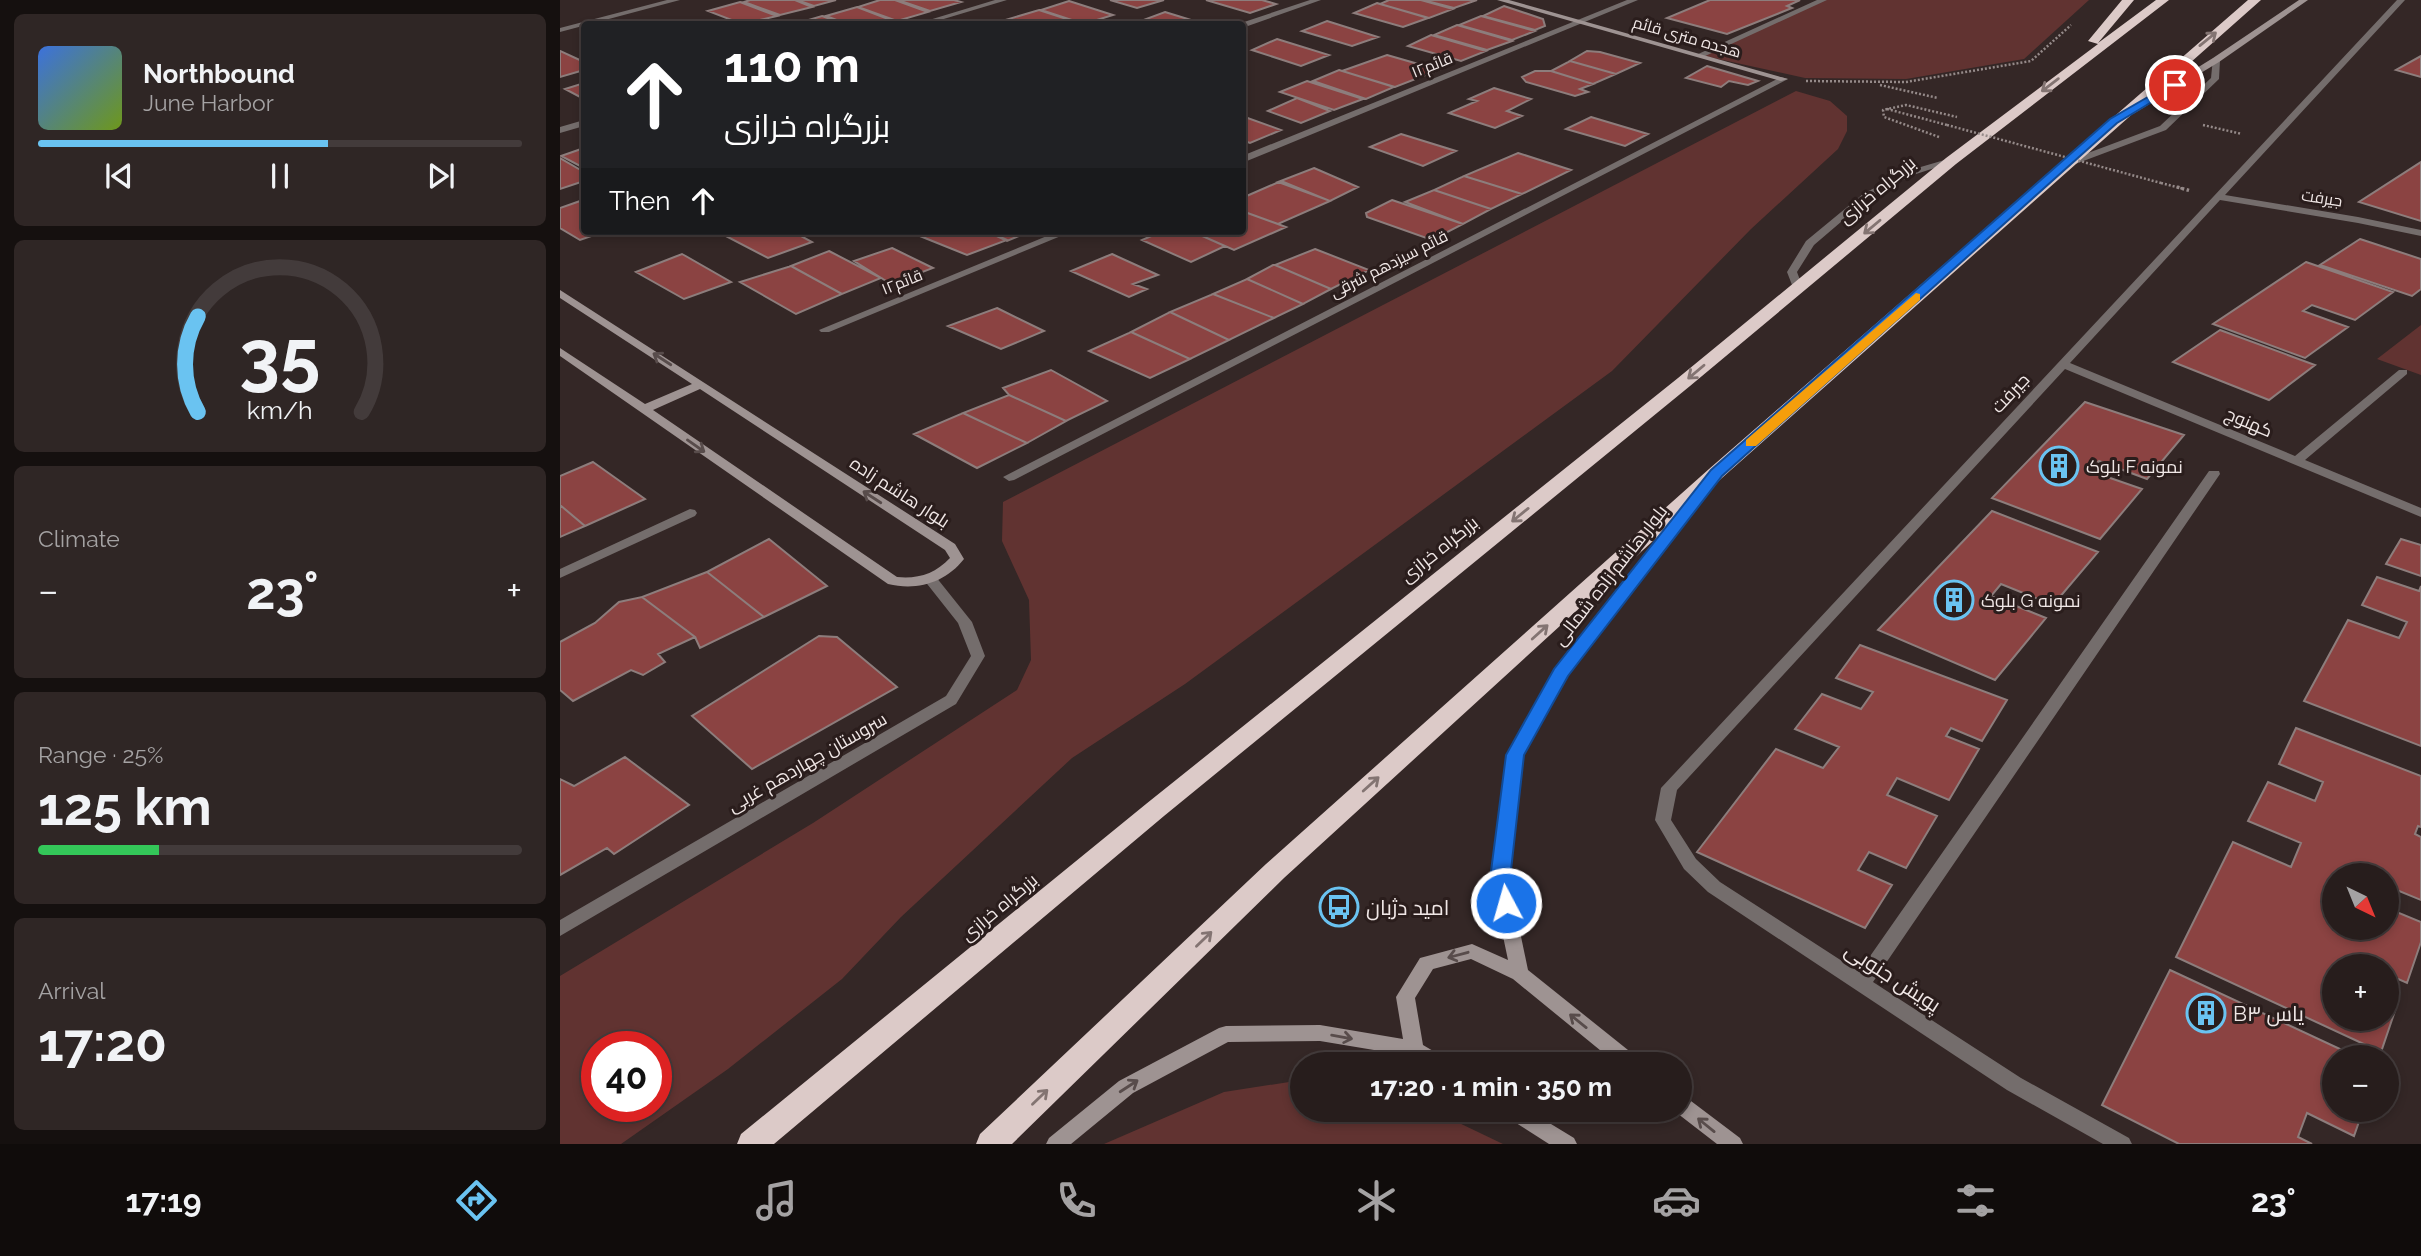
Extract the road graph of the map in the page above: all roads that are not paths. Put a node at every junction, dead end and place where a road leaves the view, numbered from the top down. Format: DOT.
graph roads {
  1 [pos="676,0"];
  2 [pos="1003,0"];
  3 [pos="1317,0"];
  4 [pos="1502,0"];
  5 [pos="1634,0"];
  6 [pos="1823,0"];
  7 [pos="2128,0"];
  8 [pos="2163,0"];
  9 [pos="2255,0"];
  10 [pos="2304,0"];
  11 [pos="2401,0"];
  12 [pos="595,21"];
  13 [pos="930,21"];
  14 [pos="1580,22"];
  15 [pos="1246,24"];
  16 [pos="581,25"];
  17 [pos="560,30"];
  18 [pos="1700,55"];
  19 [pos="2216,60"];
  20 [pos="2074,67"];
  21 [pos="1784,79"];
  22 [pos="2114,121"];
  23 [pos="581,124"];
  24 [pos="560,130"];
  25 [pos="1246,158"];
  26 [pos="2066,164"];
  27 [pos="2218,197"];
  28 [pos="2421,233"];
  29 [pos="1058,235"];
  30 [pos="560,293"];
  31 [pos="825,330"];
  32 [pos="560,351"];
  33 [pos="2063,364"];
  34 [pos="2403,372"];
  35 [pos="700,385"];
  36 [pos="644,409"];
  37 [pos="2297,461"];
  38 [pos="1716,473"];
  39 [pos="2214,474"];
  40 [pos="1009,477"];
  41 [pos="690,513"];
  42 [pos="2421,513"];
  43 [pos="560,574"];
  44 [pos="931,580"];
  45 [pos="1663,820"];
  46 [pos="560,929"];
  47 [pos="1520,974"];
  48 [pos="1861,984"];
  49 [pos="1413,1049"];
  50 [pos="1418,1052"];
  51 [pos="1616,1052"];
  52 [pos="1692,1113"];
  53 [pos="1531,1122"];
  54 [pos="752,1144"];
  55 [pos="991,1144"];
  56 [pos="1056,1144"];
  57 [pos="1567,1144"];
  58 [pos="1733,1144"];
  59 [pos="2122,1144"];
  1 -- 12 [label="street"];
  2 -- 13 [label="street"];
  3 -- 15 [label="street"];
  4 -- 14 [label="street, هجده متری قائم"];
  5 -- 14 [label="street, قائم۱۲"];
  6 -- 18 [label="street"];
  7 -- 20 [label="highway"];
  8 -- 20 [label="highway, بزرگراه خرازی"];
  22 -- 9 [label="highway, one-way"];
  10 -- 19 [label="street"];
  11 -- 27 [label="street, جيرفت"];
  14 -- 18 [label="street, هجده متری قائم"];
  14 -- 25 [label="street, قائم۱۲"];
  16 -- 17 [label="street"];
  18 -- 21 [label="street, هجده متری قائم"];
  19 -- 22 [label="street"];
  19 -- 26 [label="street"];
  20 -- 54 [label="highway, بزرگراه خرازی, one-way"];
  21 -- 40 [label="street, قائم سیزدهم شرقی"];
  22 -- 26 [label="highway"];
  23 -- 24 [label="street"];
  26 -- 38 [label="highway"];
  27 -- 28 [label="street, جیرفت"];
  27 -- 33 [label="street, جيرفت"];
  29 -- 31 [label="street, قائم۱۲"];
  35 -- 30 [label="street, بلوار هاشم زاده, one-way"];
  32 -- 36 [label="street"];
  33 -- 37 [label="street, كهنوج"];
  33 -- 45 [label="street, جيرفت"];
  34 -- 37 [label="street"];
  35 -- 36 [label="street"];
  44 -- 35 [label="street, بلوار هاشم زاده, one-way"];
  36 -- 44 [label="street, one-way"];
  37 -- 42 [label="street, كهنوج"];
  38 -- 47 [label="street, بلوار هاشم زاده شمالی"];
  55 -- 38 [label="highway, one-way"];
  39 -- 48 [label="street"];
  41 -- 43 [label="street"];
  44 -- 46 [label="street, سروستان چهاردهم غربی"];
  45 -- 48 [label="street, پویش جنوبی"];
  47 -- 49 [label="street, one-way"];
  51 -- 47 [label="street, one-way"];
  48 -- 59 [label="street, پویش جنوبی"];
  49 -- 50 [label="street"];
  56 -- 49 [label="street, one-way"];
  58 -- 52 [label="street, one-way"];
  53 -- 57 [label="street"];
}
